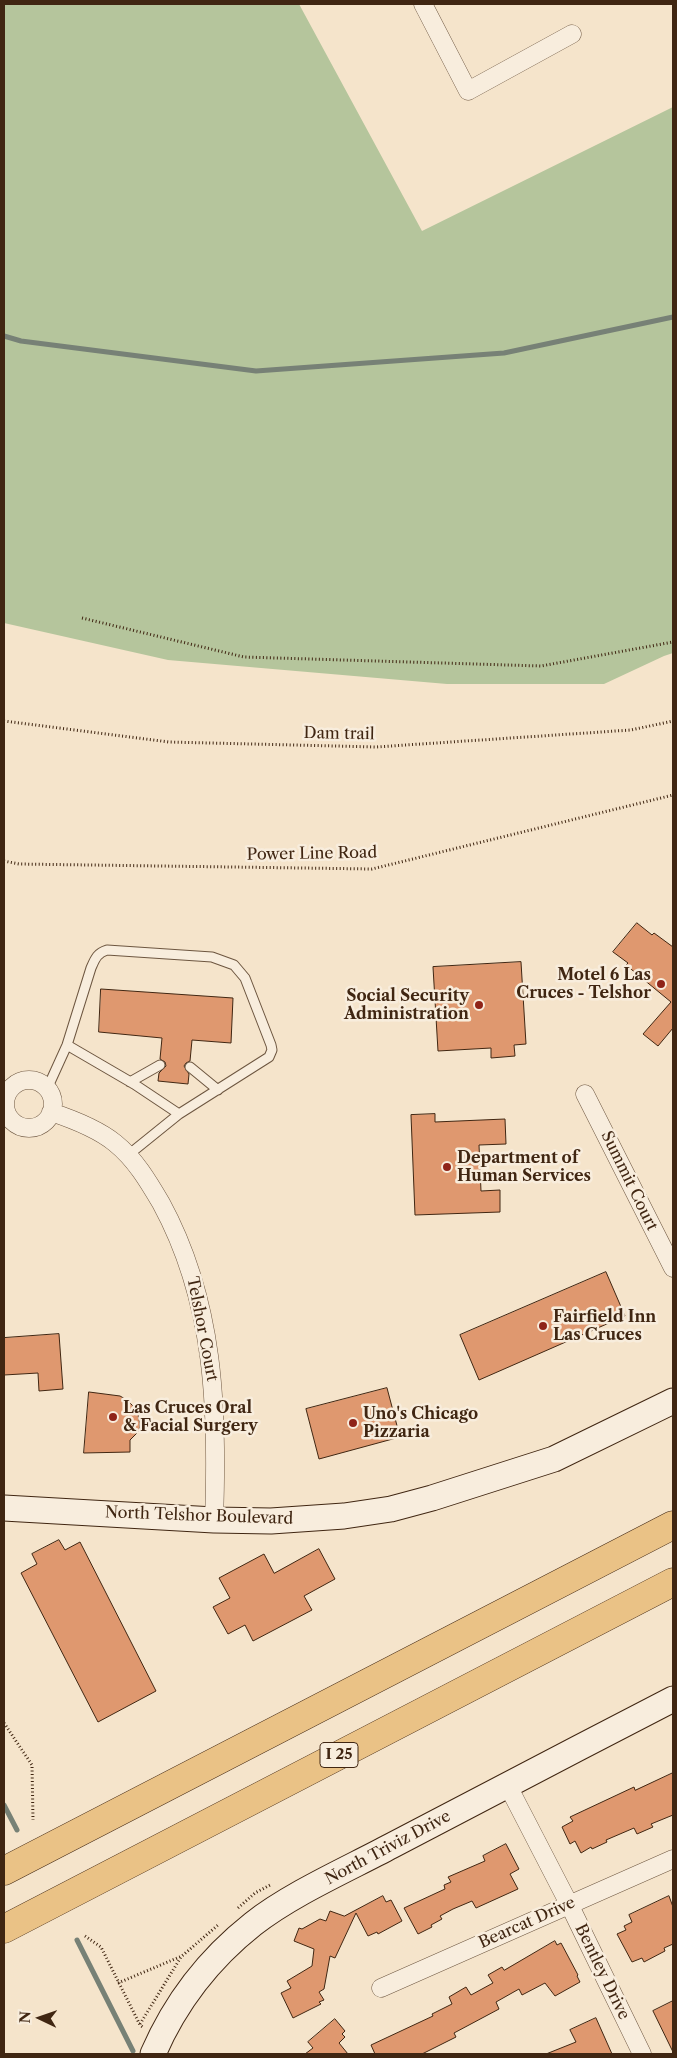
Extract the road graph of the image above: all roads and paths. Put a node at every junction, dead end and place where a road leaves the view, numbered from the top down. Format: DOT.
graph roads {
  1 [pos="423,4"];
  2 [pos="572,34"];
  3 [pos="82,618"];
  4 [pos="673,642"];
  5 [pos="4,721"];
  6 [pos="673,721"];
  7 [pos="673,795"];
  8 [pos="4,861"];
  9 [pos="67,1045"];
  10 [pos="160,1065"];
  11 [pos="190,1068"];
  12 [pos="130,1082"];
  13 [pos="48,1089"];
  14 [pos="218,1090"];
  15 [pos="585,1094"];
  16 [pos="51,1112"];
  17 [pos="179,1114"];
  18 [pos="127,1156"];
  19 [pos="673,1268"];
  20 [pos="673,1401"];
  21 [pos="4,1508"];
  22 [pos="214,1520"];
  23 [pos="673,1525"];
  24 [pos="673,1582"];
  25 [pos="673,1699"];
  26 [pos="4,1723"];
  27 [pos="507,1784"];
  28 [pos="33,1820"];
  29 [pos="673,1859"];
  30 [pos="4,1871"];
  31 [pos="569,1904"];
  32 [pos="6,1928"];
  33 [pos="85,1936"];
  34 [pos="182,1956"];
  35 [pos="118,1983"];
  36 [pos="381,1988"];
  37 [pos="140,2025"];
  38 [pos="152,2054"];
  39 [pos="642,2054"];
  1 -- 2 [label="street"];
  3 -- 4 [label="path"];
  5 -- 6 [label="path, Dam trail"];
  7 -- 8 [label="path, Power Line Road"];
  9 -- 12 [label="lane"];
  9 -- 13 [label="lane"];
  9 -- 14 [label="lane"];
  10 -- 12 [label="lane"];
  11 -- 14 [label="lane"];
  12 -- 17 [label="lane"];
  13 -- 16 [label="street"];
  13 -- 16 [label="street"];
  14 -- 17 [label="lane"];
  15 -- 19 [label="street, Summit Court"];
  16 -- 18 [label="street, Telshor Court"];
  17 -- 18 [label="lane"];
  18 -- 22 [label="street, Telshor Court"];
  20 -- 22 [label="main road, North Telshor Boulevard"];
  21 -- 22 [label="main road, North Telshor Boulevard"];
  23 -- 30 [label="highway"];
  24 -- 32 [label="highway, I 25"];
  25 -- 27 [label="main road, North Triviz Drive"];
  26 -- 28 [label="path"];
  27 -- 31 [label="street, Bentley Drive"];
  27 -- 38 [label="main road, North Triviz Drive"];
  29 -- 31 [label="street, Bearcat Drive"];
  31 -- 36 [label="street, Bearcat Drive"];
  31 -- 39 [label="street, Bentley Drive"];
  33 -- 35 [label="path"];
  34 -- 37 [label="path"];
}
